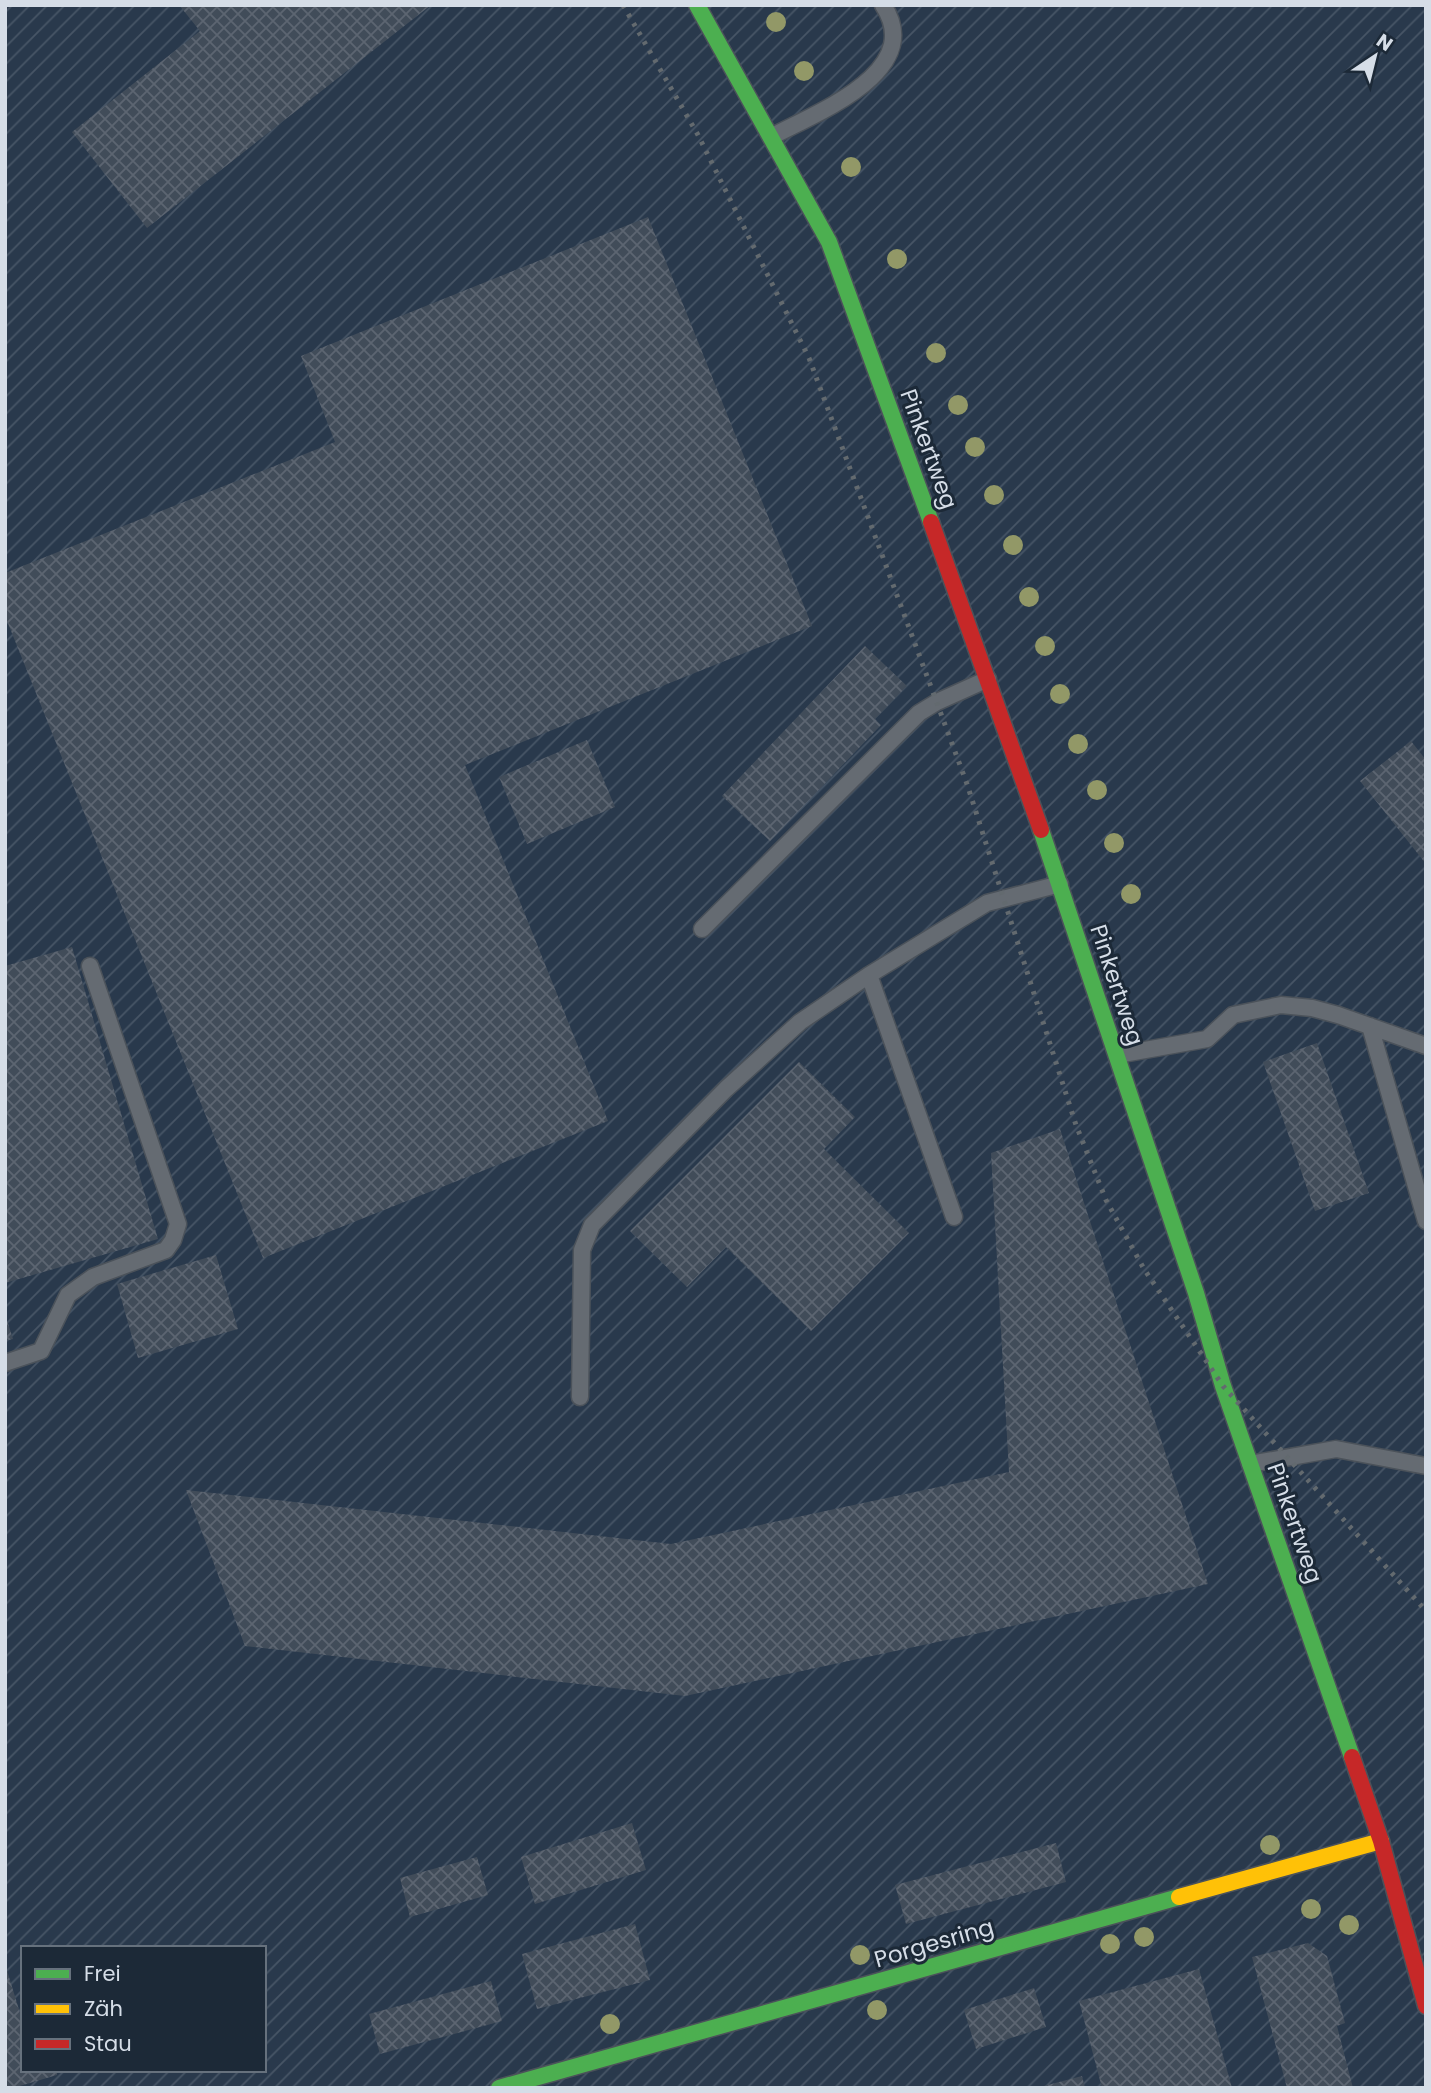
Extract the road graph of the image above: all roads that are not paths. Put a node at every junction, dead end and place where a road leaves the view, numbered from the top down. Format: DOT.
graph roads {
  1 [pos="696,5"];
  2 [pos="883,5"];
  3 [pos="771,136"];
  4 [pos="988,679"];
  5 [pos="1060,884"];
  6 [pos="702,929"];
  7 [pos="90,966"];
  8 [pos="869,975"];
  9 [pos="1370,1026"];
  10 [pos="1426,1046"];
  11 [pos="1117,1055"];
  12 [pos="954,1217"];
  13 [pos="1426,1221"];
  14 [pos="5,1363"];
  15 [pos="580,1397"];
  16 [pos="1250,1464"];
  17 [pos="1426,1466"];
  18 [pos="1381,1842"];
  19 [pos="1426,2006"];
  20 [pos="499,2088"];
  1 -- 3 [label="street, Pinkertweg"];
  2 -- 3 [label="lane"];
  3 -- 4 [label="street, Pinkertweg"];
  4 -- 5 [label="street, Pinkertweg"];
  4 -- 6 [label="lane"];
  5 -- 8 [label="lane"];
  5 -- 11 [label="street, Pinkertweg"];
  7 -- 14 [label="lane"];
  8 -- 12 [label="lane"];
  8 -- 15 [label="lane"];
  9 -- 10 [label="lane"];
  9 -- 11 [label="lane"];
  9 -- 13 [label="lane"];
  11 -- 16 [label="street, Pinkertweg"];
  16 -- 17 [label="lane"];
  16 -- 18 [label="street, Pinkertweg"];
  18 -- 19 [label="street, Pinkertweg"];
  18 -- 20 [label="street, Porgesring"];
}
